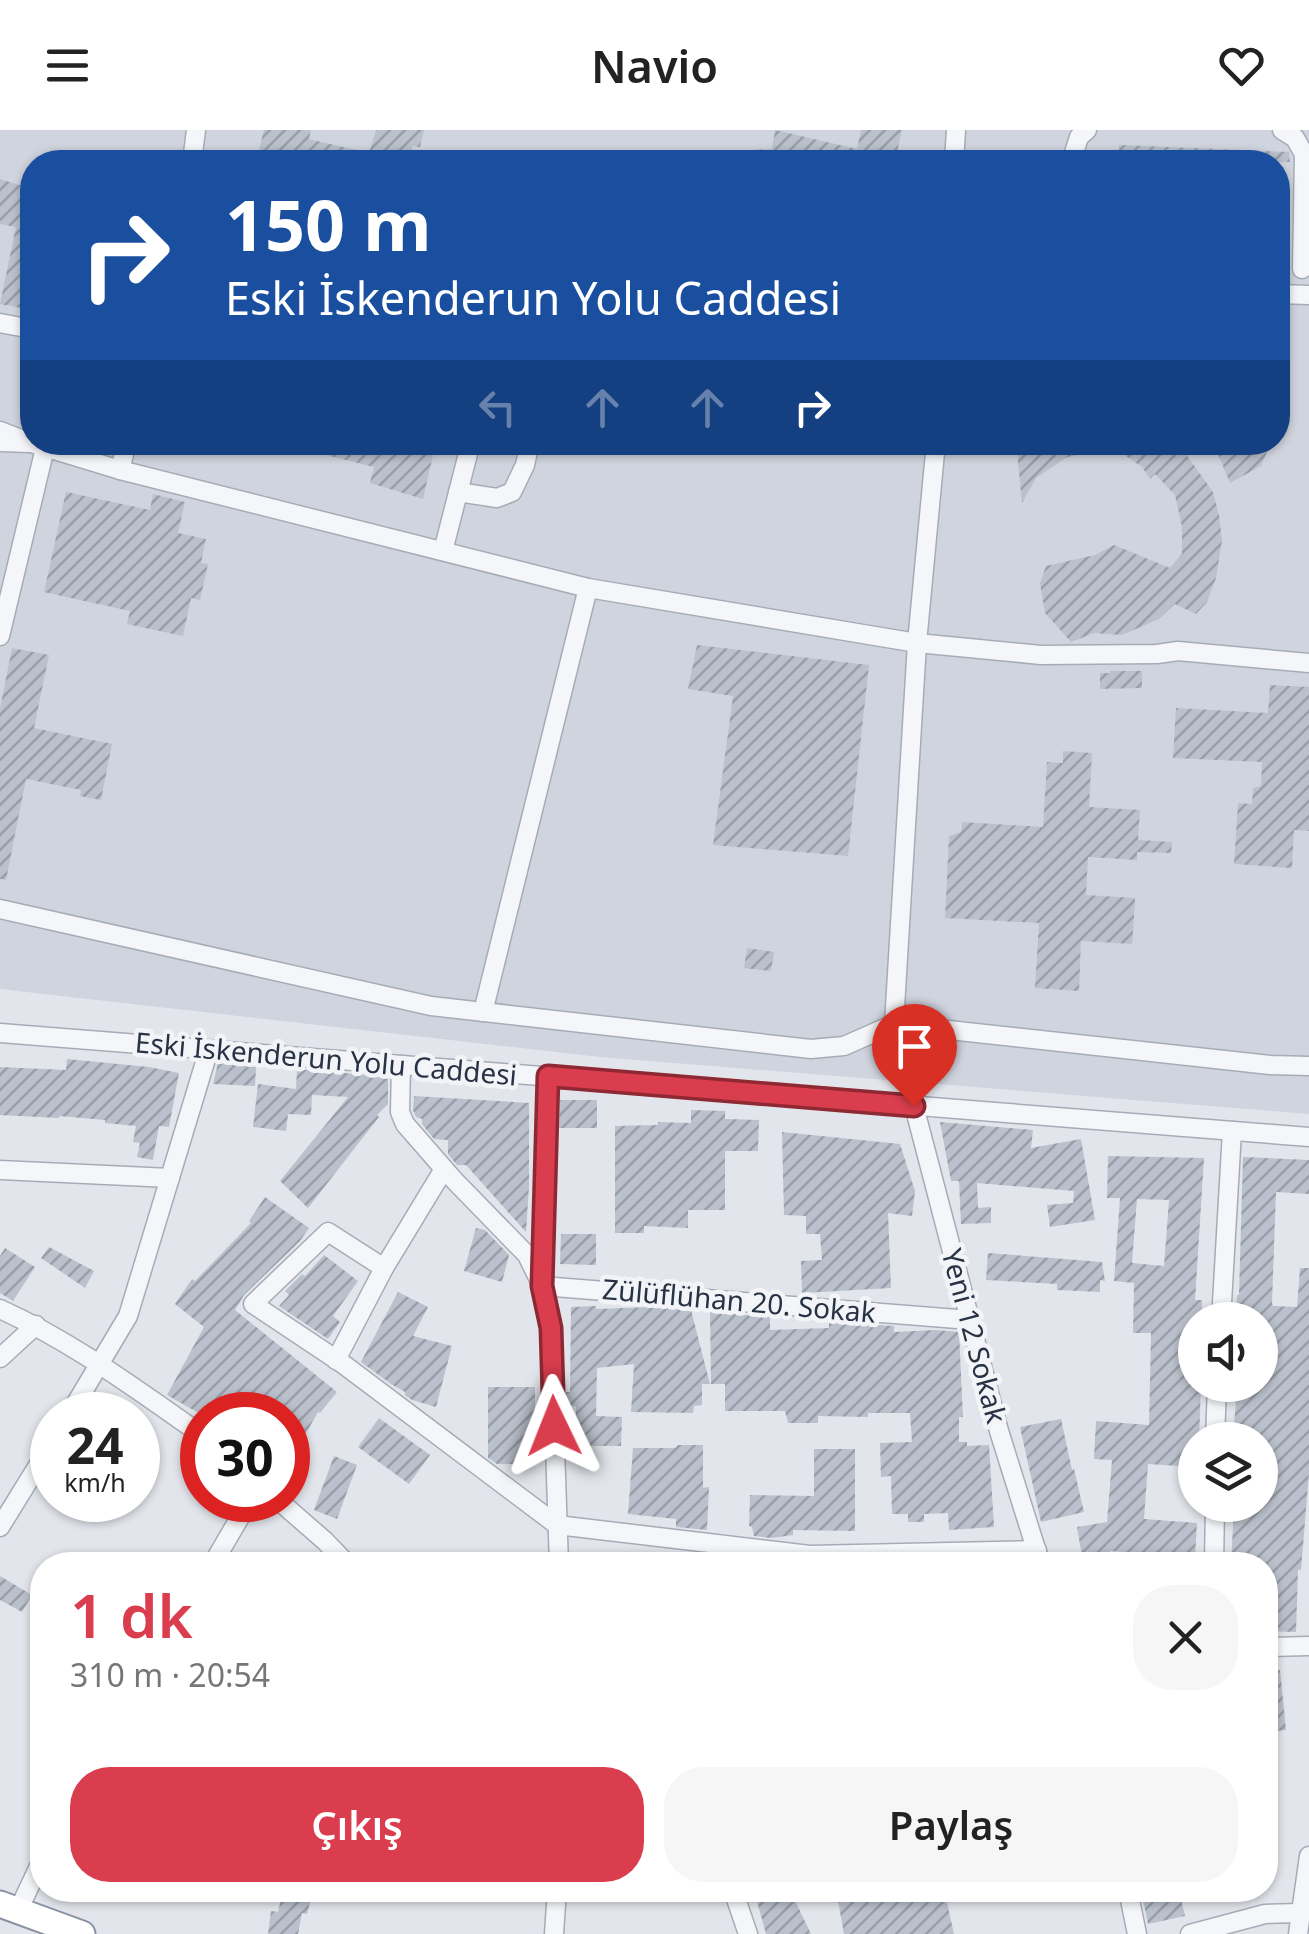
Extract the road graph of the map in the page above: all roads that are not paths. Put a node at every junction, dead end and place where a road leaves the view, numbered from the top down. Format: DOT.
graph roads {
  1 [pos="1282,130"];
  2 [pos="1302,269"];
  3 [pos="36,455"];
  4 [pos="71,455"];
  5 [pos="109,455"];
  6 [pos="119,455"];
  7 [pos="468,455"];
  8 [pos="527,455"];
  9 [pos="935,455"];
  10 [pos="111,467"];
  11 [pos="458,492"];
  12 [pos="443,551"];
  13 [pos="588,588"];
  14 [pos="0,636"];
  15 [pos="917,643"];
  16 [pos="1309,663"];
  17 [pos="0,909"];
  18 [pos="483,1012"];
  19 [pos="894,1024"];
  20 [pos="0,1032"];
  21 [pos="209,1049"];
  22 [pos="401,1065"];
  23 [pos="1309,1066"];
  24 [pos="548,1076"];
  25 [pos="914,1106"];
  26 [pos="1232,1131"];
  27 [pos="1309,1137"];
  28 [pos="444,1169"];
  29 [pos="0,1170"];
  30 [pos="170,1178"];
  31 [pos="384,1268"];
  32 [pos="542,1286"];
  33 [pos="1222,1302"];
  34 [pos="0,1308"];
  35 [pos="970,1320"];
  36 [pos="36,1325"];
  37 [pos="0,1358"];
  38 [pos="336,1360"];
  39 [pos="99,1364"];
  40 [pos="83,1392"];
  41 [pos="180,1420"];
  42 [pos="30,1478"];
  43 [pos="237,1522"];
  44 [pos="303,1522"];
  45 [pos="1214,1522"];
  46 [pos="557,1525"];
  47 [pos="0,1527"];
  48 [pos="220,1552"];
  49 [pos="336,1552"];
  50 [pos="558,1552"];
  51 [pos="785,1552"];
  52 [pos="1037,1552"];
  53 [pos="1214,1552"];
  54 [pos="1309,1646"];
  55 [pos="1278,1647"];
  56 [pos="1309,1856"];
  57 [pos="30,1877"];
  58 [pos="556,1902"];
  59 [pos="736,1902"];
  60 [pos="1130,1902"];
  61 [pos="9,1907"];
  62 [pos="1301,1914"];
  63 [pos="82,1934"];
  64 [pos="554,1934"];
  65 [pos="748,1934"];
  66 [pos="1137,1934"];
  67 [pos="1190,1934"];
  68 [pos="1298,1934"];
  1 -- 2 [label="street"];
  3 -- 14 [label="street"];
  4 -- 10 [label="street"];
  5 -- 10 [label="street"];
  6 -- 10 [label="street"];
  7 -- 11 [label="street"];
  8 -- 11 [label="street"];
  9 -- 15 [label="street"];
  10 -- 12 [label="street"];
  11 -- 12 [label="street"];
  12 -- 13 [label="street"];
  13 -- 15 [label="street"];
  13 -- 18 [label="street"];
  15 -- 16 [label="street"];
  15 -- 19 [label="street"];
  17 -- 18 [label="street"];
  18 -- 19 [label="street"];
  19 -- 23 [label="street"];
  20 -- 21 [label="street, Eski İskenderun Yolu Caddesi"];
  21 -- 22 [label="street, Eski İskenderun Yolu Caddesi"];
  21 -- 30 [label="street"];
  22 -- 24 [label="street, Eski İskenderun Yolu Caddesi"];
  22 -- 28 [label="street"];
  24 -- 25 [label="street, Eski İskenderun Yolu Caddesi"];
  24 -- 32 [label="street"];
  25 -- 26 [label="street, Eski İskenderun Yolu Caddesi"];
  25 -- 35 [label="street, Yeni 12 Sokak"];
  26 -- 27 [label="street, Eski İskenderun Yolu Caddesi"];
  26 -- 33 [label="street"];
  28 -- 31 [label="street"];
  28 -- 32 [label="street"];
  29 -- 30 [label="street"];
  30 -- 39 [label="street"];
  31 -- 38 [label="street"];
  31 -- 38 [label="street"];
  32 -- 35 [label="street, Zülüflühan 20. Sokak"];
  32 -- 46 [label="street"];
  34 -- 36 [label="street"];
  35 -- 52 [label="street, Yeni 12 Sokak"];
  36 -- 37 [label="street"];
  36 -- 39 [label="street"];
  38 -- 46 [label="street"];
  39 -- 40 [label="street"];
  39 -- 41 [label="street"];
  42 -- 47 [label="street"];
  43 -- 48 [label="street"];
  44 -- 49 [label="street"];
  45 -- 53 [label="street"];
  46 -- 50 [label="street"];
  46 -- 51 [label="street"];
  54 -- 55 [label="street"];
  56 -- 62 [label="street"];
  57 -- 61 [label="street"];
  58 -- 64 [label="street"];
  59 -- 65 [label="street"];
  60 -- 66 [label="street"];
  61 -- 63 [label="highway"];
  62 -- 67 [label="street"];
  62 -- 68 [label="street"];
}
